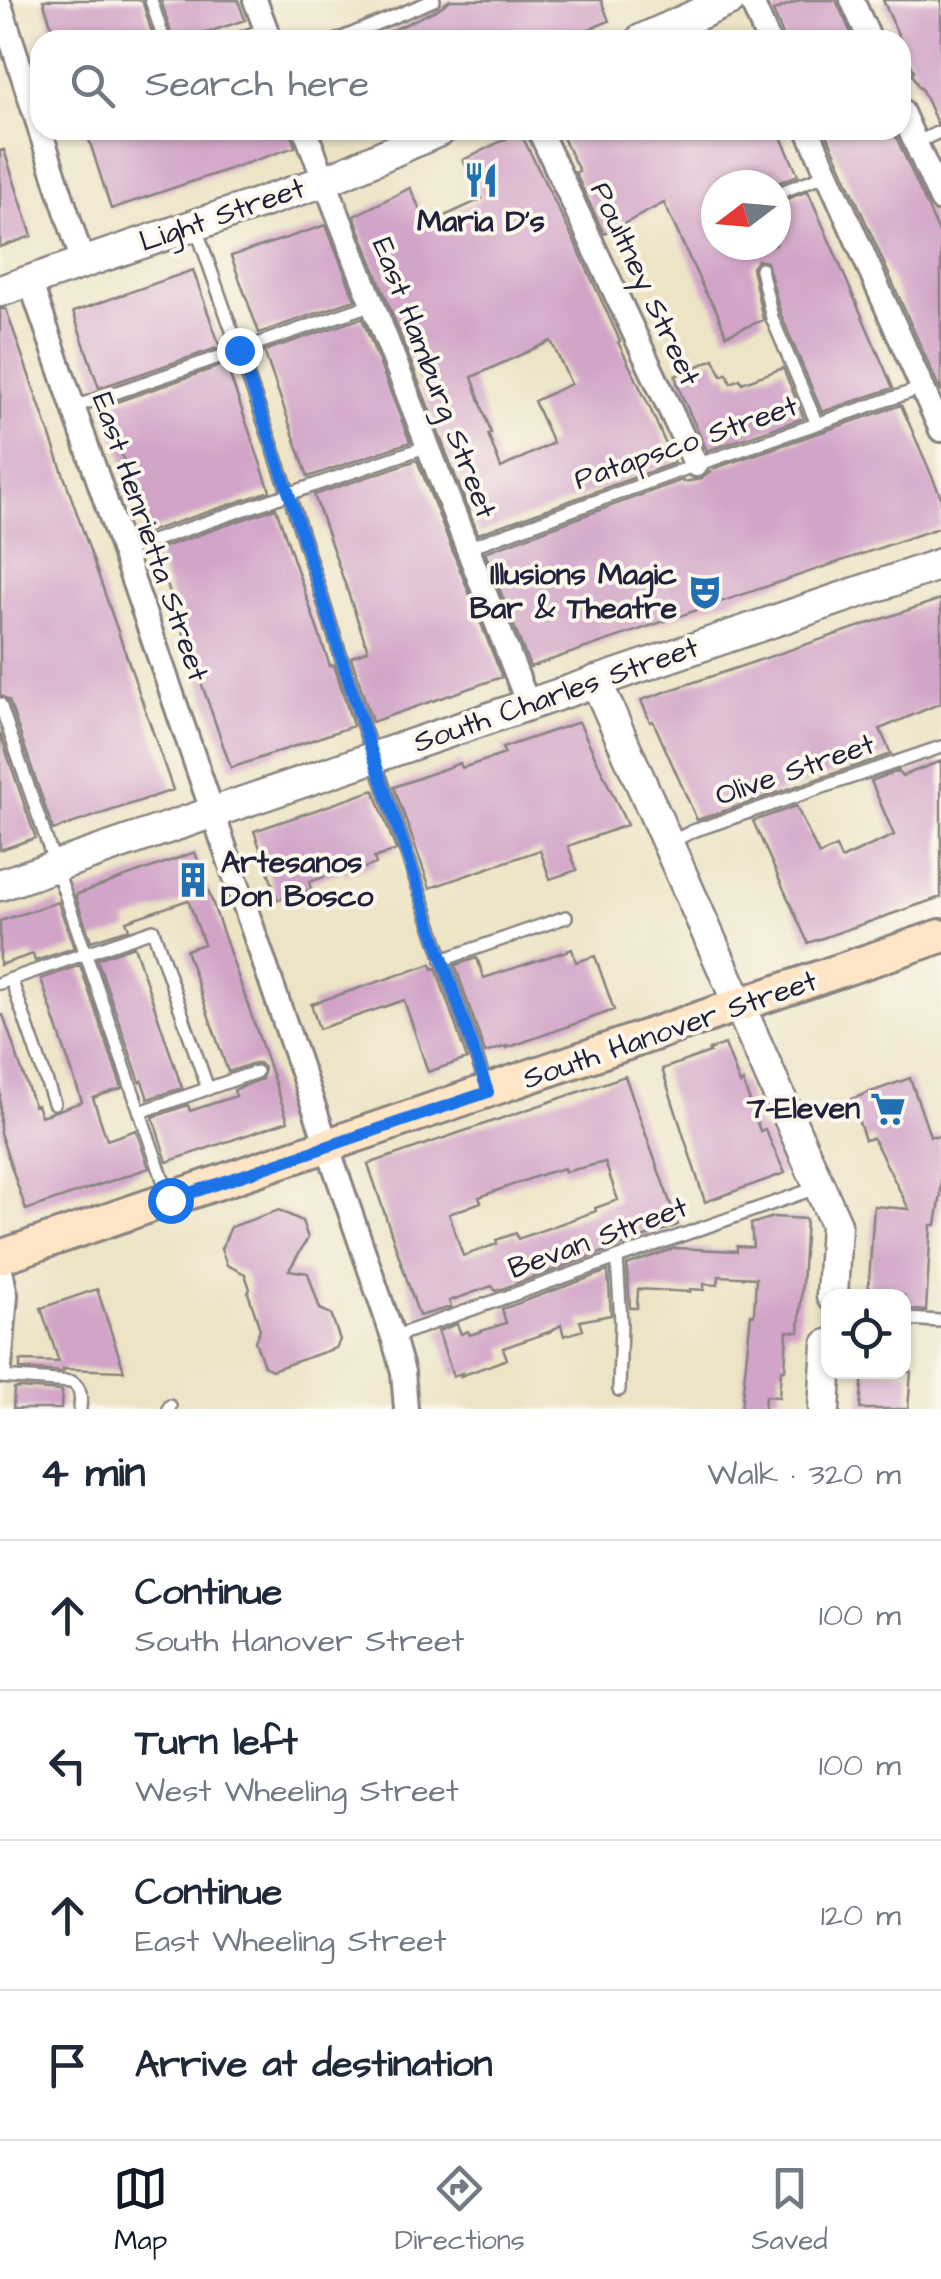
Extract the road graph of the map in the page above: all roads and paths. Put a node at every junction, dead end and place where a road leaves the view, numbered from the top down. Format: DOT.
graph roads {
  1 [pos="151,0"];
  2 [pos="255,0"];
  3 [pos="434,0"];
  4 [pos="730,0"];
  5 [pos="751,0"];
  6 [pos="852,0"];
  7 [pos="0,5"];
  8 [pos="161,30"];
  9 [pos="266,30"];
  10 [pos="361,30"];
  11 [pos="663,30"];
  12 [pos="764,30"];
  13 [pos="866,30"];
  14 [pos="30,98"];
  15 [pos="911,131"];
  16 [pos="941,131"];
  17 [pos="44,140"];
  18 [pos="309,140"];
  19 [pos="418,140"];
  20 [pos="544,140"];
  21 [pos="813,140"];
  22 [pos="916,142"];
  23 [pos="828,174"];
  24 [pos="324,180"];
  25 [pos="791,188"];
  26 [pos="941,200"];
  27 [pos="195,225"];
  28 [pos="83,263"];
  29 [pos="760,269"];
  30 [pos="30,281"];
  31 [pos="0,292"];
  32 [pos="373,304"];
  33 [pos="239,350"];
  34 [pos="922,388"];
  35 [pos="74,407"];
  36 [pos="818,424"];
  37 [pos="941,430"];
  38 [pos="428,446"];
  39 [pos="696,465"];
  40 [pos="289,494"];
  41 [pos="467,548"];
  42 [pos="123,551"];
  43 [pos="941,564"];
  44 [pos="596,681"];
  45 [pos="0,704"];
  46 [pos="528,704"];
  47 [pos="941,747"];
  48 [pos="373,757"];
  49 [pos="212,812"];
  50 [pos="668,844"];
  51 [pos="56,866"];
  52 [pos="0,884"];
  53 [pos="566,917"];
  54 [pos="939,942"];
  55 [pos="86,953"];
  56 [pos="442,960"];
  57 [pos="6,981"];
  58 [pos="740,1006"];
  59 [pos="256,1072"];
  60 [pos="208,1089"];
  61 [pos="488,1092"];
  62 [pos="54,1103"];
  63 [pos="140,1112"];
  64 [pos="328,1147"];
  65 [pos="820,1186"];
  66 [pos="170,1200"];
  67 [pos="0,1257"];
  68 [pos="617,1258"];
  69 [pos="0,1266"];
  70 [pos="832,1289"];
  71 [pos="911,1319"];
  72 [pos="941,1322"];
  73 [pos="393,1337"];
  74 [pos="0,1368"];
  75 [pos="0,1376"];
  76 [pos="826,1379"];
  77 [pos="620,1390"];
  78 [pos="80,1409"];
  79 [pos="406,1409"];
  80 [pos="824,1409"];
  1 -- 8 [label="lane"];
  2 -- 9 [label="street"];
  3 -- 10 [label="lane"];
  4 -- 11 [label="street"];
  5 -- 12 [label="street"];
  6 -- 13 [label="street"];
  7 -- 14 [label="street"];
  15 -- 22 [label="street"];
  16 -- 22 [label="lane"];
  17 -- 28 [label="street"];
  18 -- 24 [label="street, East Hamburg Street"];
  19 -- 24 [label="street, Light Street"];
  20 -- 39 [label="street, Poultney Street"];
  21 -- 23 [label="street"];
  22 -- 26 [label="street"];
  23 -- 25 [label="lane"];
  23 -- 34 [label="street"];
  24 -- 27 [label="street, Light Street"];
  24 -- 32 [label="street, East Hamburg Street"];
  27 -- 28 [label="street, Light Street"];
  27 -- 33 [label="lane"];
  28 -- 30 [label="street, Light Street"];
  29 -- 36 [label="lane"];
  30 -- 31 [label="street, Light Street"];
  30 -- 35 [label="street, East Henrietta Street"];
  32 -- 33 [label="lane"];
  32 -- 38 [label="street, East Hamburg Street"];
  33 -- 35 [label="lane"];
  33 -- 40 [label="lane"];
  34 -- 36 [label="lane, Patapsco Street"];
  34 -- 37 [label="street"];
  35 -- 42 [label="street, East Henrietta Street"];
  36 -- 39 [label="lane, Patapsco Street"];
  38 -- 40 [label="lane"];
  38 -- 41 [label="street, East Hamburg Street"];
  39 -- 41 [label="lane, Patapsco Street"];
  40 -- 42 [label="lane"];
  40 -- 48 [label="lane"];
  41 -- 46 [label="street, East Hamburg Street"];
  42 -- 49 [label="street, East Henrietta Street"];
  43 -- 44 [label="street, South Charles Street"];
  44 -- 46 [label="street, South Charles Street"];
  44 -- 50 [label="street"];
  45 -- 51 [label="lane"];
  46 -- 48 [label="street, South Charles Street"];
  47 -- 50 [label="lane, Olive Street"];
  48 -- 49 [label="street, South Charles Street"];
  48 -- 56 [label="lane"];
  49 -- 51 [label="street, South Charles Street"];
  49 -- 64 [label="street, East Henrietta Street"];
  50 -- 58 [label="street"];
  51 -- 52 [label="street, South Charles Street"];
  51 -- 55 [label="lane"];
  53 -- 56 [label="lane"];
  54 -- 58 [label="main road, South Hanover Street"];
  55 -- 57 [label="lane"];
  55 -- 60 [label="lane"];
  55 -- 63 [label="lane"];
  56 -- 61 [label="lane"];
  57 -- 62 [label="lane"];
  58 -- 61 [label="main road, South Hanover Street"];
  58 -- 65 [label="street"];
  59 -- 60 [label="lane"];
  60 -- 63 [label="lane"];
  61 -- 64 [label="main road, South Hanover Street"];
  63 -- 66 [label="lane"];
  64 -- 66 [label="main road, South Hanover Street"];
  64 -- 73 [label="street, East Henrietta Street"];
  65 -- 68 [label="lane, Bevan Street"];
  65 -- 70 [label="street"];
  66 -- 67 [label="main road, South Hanover Street"];
  68 -- 73 [label="lane, Bevan Street"];
  68 -- 77 [label="lane"];
  69 -- 74 [label="street"];
  71 -- 72 [label="lane"];
  73 -- 79 [label="street, East Henrietta Street"];
  75 -- 78 [label="lane"];
  76 -- 80 [label="street"];
}
